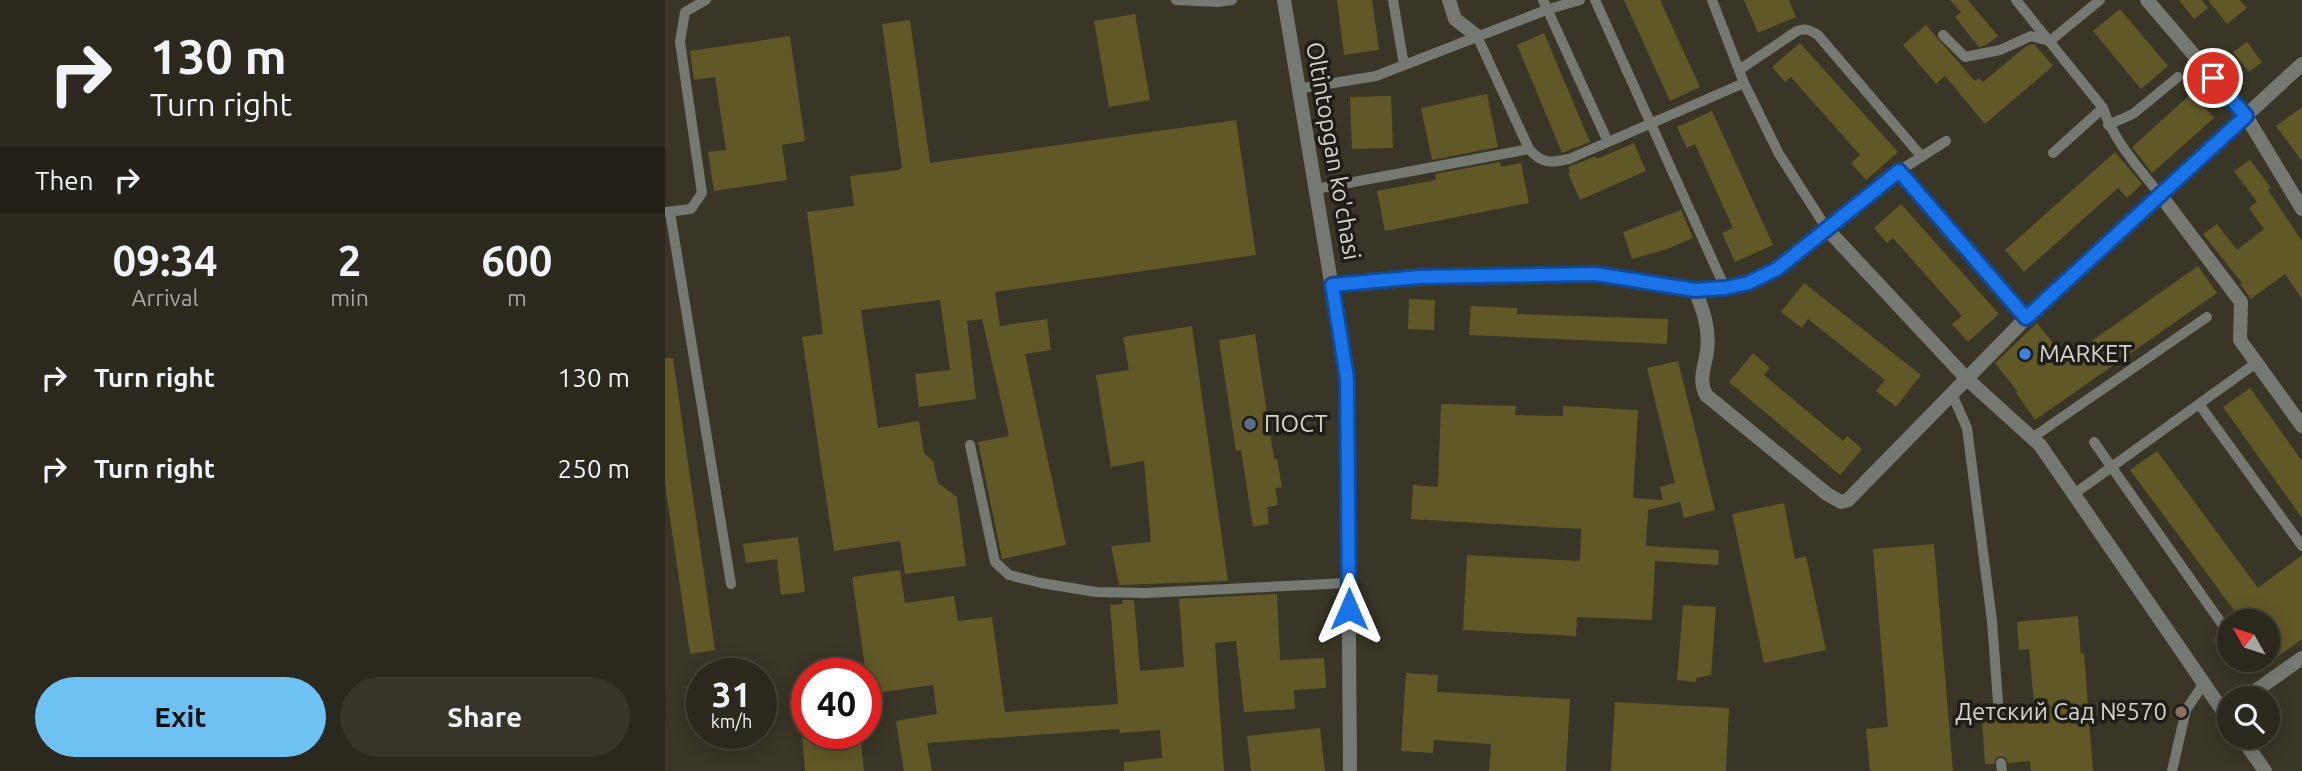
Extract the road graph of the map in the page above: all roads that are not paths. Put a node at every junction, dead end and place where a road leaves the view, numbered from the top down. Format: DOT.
graph roads {
  1 [pos="706,0"];
  2 [pos="1176,0"];
  3 [pos="1232,0"];
  4 [pos="1284,0"];
  5 [pos="1393,0"];
  6 [pos="1449,0"];
  7 [pos="1580,0"];
  8 [pos="1595,0"];
  9 [pos="1712,0"];
  10 [pos="2017,0"];
  11 [pos="2100,0"];
  12 [pos="2147,0"];
  13 [pos="1545,5"];
  14 [pos="1943,35"];
  15 [pos="1477,36"];
  16 [pos="2050,41"];
  17 [pos="2302,64"];
  18 [pos="1404,65"];
  19 [pos="1739,69"];
  20 [pos="2178,77"];
  21 [pos="1744,83"];
  22 [pos="1297,89"];
  23 [pos="2103,108"];
  24 [pos="2246,116"];
  25 [pos="1652,123"];
  26 [pos="2108,125"];
  27 [pos="1946,141"];
  28 [pos="1608,142"];
  29 [pos="1529,149"];
  30 [pos="2053,153"];
  31 [pos="1922,157"];
  32 [pos="1899,171"];
  33 [pos="1315,189"];
  34 [pos="2161,196"];
  35 [pos="2302,209"];
  36 [pos="668,212"];
  37 [pos="1827,229"];
  38 [pos="1332,285"];
  39 [pos="1725,288"];
  40 [pos="1695,290"];
  41 [pos="2207,317"];
  42 [pos="2026,318"];
  43 [pos="2256,363"];
  44 [pos="1966,379"];
  45 [pos="1952,394"];
  46 [pos="2199,404"];
  47 [pos="2302,426"];
  48 [pos="2032,438"];
  49 [pos="2094,442"];
  50 [pos="970,444"];
  51 [pos="2112,466"];
  52 [pos="2074,494"];
  53 [pos="2302,547"];
  54 [pos="1349,583"];
  55 [pos="731,584"];
  56 [pos="2217,617"];
  57 [pos="2302,658"];
  58 [pos="2204,683"];
  59 [pos="2262,686"];
  60 [pos="2217,700"];
  61 [pos="1999,716"];
  62 [pos="2249,749"];
  63 [pos="1350,771"];
  64 [pos="2172,771"];
  65 [pos="2265,771"];
  1 -- 36 [label="lane"];
  2 -- 3 [label="lane"];
  4 -- 22 [label="street, Oltintopgan ko'chasi"];
  5 -- 18 [label="lane"];
  6 -- 15 [label="street"];
  7 -- 13 [label="lane"];
  8 -- 25 [label="lane"];
  9 -- 19 [label="lane"];
  10 -- 16 [label="lane"];
  11 -- 16 [label="lane"];
  12 -- 24 [label="street"];
  13 -- 15 [label="lane"];
  13 -- 28 [label="lane"];
  14 -- 16 [label="lane"];
  15 -- 18 [label="lane"];
  15 -- 29 [label="lane"];
  16 -- 23 [label="lane"];
  17 -- 24 [label="street"];
  18 -- 22 [label="lane"];
  19 -- 21 [label="lane"];
  19 -- 31 [label="lane"];
  20 -- 26 [label="lane"];
  21 -- 25 [label="lane"];
  21 -- 37 [label="lane"];
  22 -- 33 [label="street, Oltintopgan ko'chasi"];
  23 -- 26 [label="lane"];
  23 -- 30 [label="lane"];
  24 -- 34 [label="street"];
  24 -- 35 [label="street"];
  25 -- 28 [label="lane"];
  25 -- 39 [label="lane"];
  26 -- 34 [label="lane"];
  27 -- 31 [label="lane"];
  28 -- 29 [label="lane"];
  29 -- 33 [label="lane"];
  31 -- 32 [label="lane"];
  32 -- 37 [label="lane"];
  32 -- 42 [label="lane"];
  33 -- 38 [label="street, Oltintopgan ko'chasi"];
  34 -- 42 [label="street"];
  34 -- 43 [label="street"];
  36 -- 55 [label="lane"];
  37 -- 39 [label="street"];
  37 -- 44 [label="street"];
  38 -- 40 [label="street"];
  38 -- 54 [label="street, Oltintopgan ko'chasi"];
  39 -- 40 [label="street"];
  40 -- 45 [label="street"];
  41 -- 48 [label="lane"];
  42 -- 44 [label="street"];
  43 -- 46 [label="lane"];
  43 -- 47 [label="street"];
  44 -- 45 [label="street"];
  44 -- 48 [label="street"];
  45 -- 61 [label="lane"];
  46 -- 51 [label="lane"];
  46 -- 53 [label="lane"];
  48 -- 52 [label="street"];
  49 -- 51 [label="lane"];
  50 -- 54 [label="lane"];
  51 -- 52 [label="lane"];
  51 -- 56 [label="lane"];
  52 -- 58 [label="street"];
  54 -- 63 [label="street, Oltintopgan ko'chasi"];
  57 -- 59 [label="street"];
  58 -- 60 [label="street"];
  58 -- 64 [label="lane"];
  62 -- 65 [label="street"];
}
